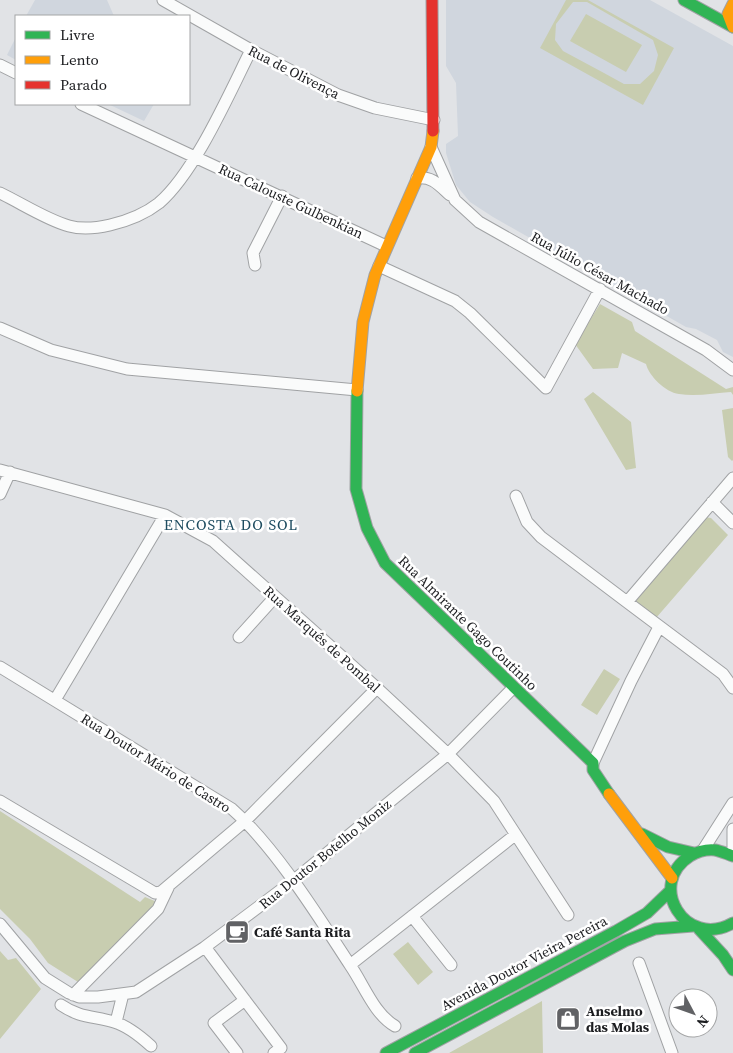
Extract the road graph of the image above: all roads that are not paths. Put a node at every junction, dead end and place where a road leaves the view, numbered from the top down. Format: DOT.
graph roads {
  1 [pos="164,0"];
  2 [pos="432,0"];
  3 [pos="684,0"];
  4 [pos="731,6"];
  5 [pos="699,8"];
  6 [pos="733,27"];
  7 [pos="251,50"];
  8 [pos="0,65"];
  9 [pos="15,72"];
  10 [pos="83,105"];
  11 [pos="434,120"];
  12 [pos="431,147"];
  13 [pos="195,157"];
  14 [pos="417,178"];
  15 [pos="0,193"];
  16 [pos="282,196"];
  17 [pos="455,200"];
  18 [pos="386,246"];
  19 [pos="255,265"];
  20 [pos="379,266"];
  21 [pos="600,289"];
  22 [pos="0,328"];
  23 [pos="733,370"];
  24 [pos="357,390"];
  25 [pos="5,471"];
  26 [pos="733,478"];
  27 [pos="0,494"];
  28 [pos="516,496"];
  29 [pos="712,502"];
  30 [pos="165,515"];
  31 [pos="733,523"];
  32 [pos="275,597"];
  33 [pos="627,602"];
  34 [pos="659,627"];
  35 [pos="239,637"];
  36 [pos="0,667"];
  37 [pos="377,688"];
  38 [pos="513,688"];
  39 [pos="733,688"];
  40 [pos="55,700"];
  41 [pos="448,754"];
  42 [pos="593,764"];
  43 [pos="0,801"];
  44 [pos="733,803"];
  45 [pos="245,820"];
  46 [pos="733,828"];
  47 [pos="636,830"];
  48 [pos="515,835"];
  49 [pos="733,848"];
  50 [pos="698,851"];
  51 [pos="733,856"];
  52 [pos="672,878"];
  53 [pos="293,881"];
  54 [pos="168,888"];
  55 [pos="670,890"];
  56 [pos="568,915"];
  57 [pos="412,916"];
  58 [pos="733,923"];
  59 [pos="0,924"];
  60 [pos="696,927"];
  61 [pos="205,947"];
  62 [pos="639,963"];
  63 [pos="350,965"];
  64 [pos="451,965"];
  65 [pos="733,970"];
  66 [pos="123,994"];
  67 [pos="74,995"];
  68 [pos="245,1000"];
  69 [pos="61,1005"];
  70 [pos="116,1022"];
  71 [pos="395,1026"];
  72 [pos="151,1046"];
  73 [pos="237,1053"];
  74 [pos="274,1053"];
  75 [pos="386,1053"];
  76 [pos="414,1053"];
  77 [pos="672,1053"];
  1 -- 7 [label="street, Rua de Olivença"];
  2 -- 11 [label="street"];
  3 -- 5 [label="street"];
  4 -- 5 [label="street"];
  4 -- 6 [label="street"];
  5 -- 6 [label="street"];
  7 -- 11 [label="street, Rua de Olivença"];
  7 -- 13 [label="street"];
  8 -- 9 [label="street"];
  10 -- 13 [label="street, Rua Calouste Gulbenkian"];
  11 -- 12 [label="street"];
  12 -- 14 [label="street, Rua Almirante Gago Coutinho"];
  12 -- 17 [label="street, Rua Júlio César Machado"];
  13 -- 15 [label="street"];
  13 -- 16 [label="street, Rua Calouste Gulbenkian"];
  14 -- 17 [label="street, Rua Júlio César Machado"];
  14 -- 18 [label="street, Rua Almirante Gago Coutinho"];
  16 -- 18 [label="street, Rua Calouste Gulbenkian"];
  16 -- 19 [label="street"];
  17 -- 21 [label="street, Rua Júlio César Machado"];
  18 -- 20 [label="street, Rua Almirante Gago Coutinho"];
  20 -- 21 [label="street"];
  20 -- 24 [label="street, Rua Almirante Gago Coutinho"];
  21 -- 23 [label="street, Rua Júlio César Machado"];
  22 -- 24 [label="street"];
  24 -- 38 [label="street, Rua Almirante Gago Coutinho"];
  25 -- 27 [label="street"];
  25 -- 30 [label="street, Rua Marquês de Pombal"];
  26 -- 29 [label="street"];
  28 -- 33 [label="street"];
  29 -- 31 [label="street"];
  29 -- 33 [label="street"];
  30 -- 32 [label="street, Rua Marquês de Pombal"];
  30 -- 40 [label="street"];
  32 -- 35 [label="street"];
  32 -- 37 [label="street, Rua Marquês de Pombal"];
  33 -- 34 [label="street"];
  34 -- 39 [label="street"];
  34 -- 42 [label="street"];
  36 -- 40 [label="street, Rua Doutor Mário de Castro"];
  37 -- 41 [label="street, Rua Marquês de Pombal"];
  37 -- 45 [label="street"];
  38 -- 41 [label="street, Rua Doutor Botelho Moniz"];
  38 -- 42 [label="street, Rua Almirante Gago Coutinho"];
  40 -- 45 [label="street, Rua Doutor Mário de Castro"];
  41 -- 48 [label="street, Rua Marquês de Pombal"];
  41 -- 53 [label="street, Rua Doutor Botelho Moniz"];
  42 -- 47 [label="street, Rua Almirante Gago Coutinho"];
  43 -- 54 [label="street"];
  44 -- 50 [label="street"];
  45 -- 53 [label="street, Rua Doutor Mário de Castro"];
  45 -- 54 [label="street"];
  46 -- 49 [label="street"];
  47 -- 50 [label="street, Rua Almirante Gago Coutinho"];
  47 -- 52 [label="street, Rua Almirante Gago Coutinho"];
  48 -- 56 [label="street, Rua Marquês de Pombal"];
  48 -- 57 [label="street"];
  50 -- 51 [label="street, Rua Almirante Gago Coutinho"];
  50 -- 52 [label="street"];
  52 -- 55 [label="street"];
  53 -- 61 [label="street, Rua Doutor Botelho Moniz"];
  53 -- 63 [label="street, Rua Doutor Mário de Castro"];
  54 -- 67 [label="street"];
  55 -- 60 [label="street"];
  55 -- 75 [label="street, Avenida Doutor Vieira Pereira"];
  57 -- 63 [label="street"];
  57 -- 64 [label="street"];
  58 -- 60 [label="street, Avenida Doutor Vieira Pereira"];
  59 -- 67 [label="street, Rua Doutor Botelho Moniz"];
  60 -- 65 [label="street"];
  60 -- 76 [label="street, Avenida Doutor Vieira Pereira"];
  61 -- 66 [label="street, Rua Doutor Botelho Moniz"];
  61 -- 68 [label="street"];
  62 -- 77 [label="street"];
  63 -- 71 [label="street, Rua Doutor Mário de Castro"];
  66 -- 67 [label="street, Rua Doutor Botelho Moniz"];
  66 -- 70 [label="street"];
  68 -- 73 [label="street"];
  68 -- 74 [label="street"];
  69 -- 70 [label="street"];
  70 -- 72 [label="street"];
}
